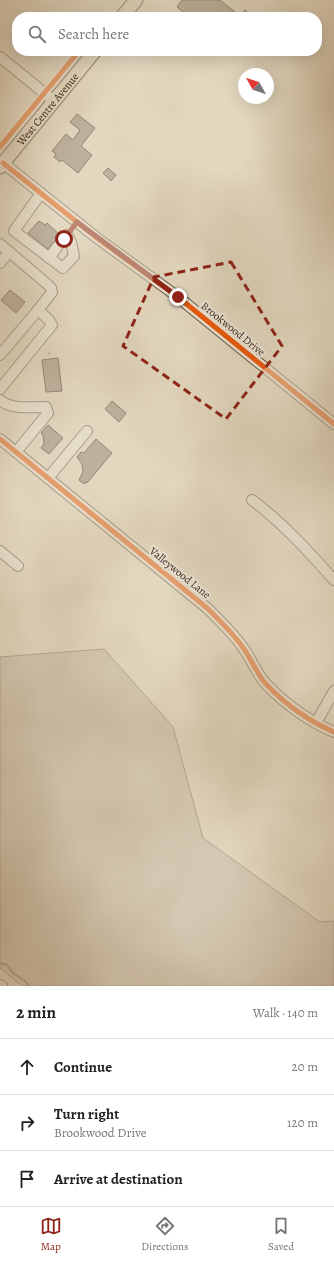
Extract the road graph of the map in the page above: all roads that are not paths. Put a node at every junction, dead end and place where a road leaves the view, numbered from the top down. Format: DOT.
graph roads {
  1 [pos="136,0"];
  2 [pos="126,12"];
  3 [pos="91,56"];
  4 [pos="0,57"];
  5 [pos="54,101"];
  6 [pos="2,165"];
  7 [pos="41,194"];
  8 [pos="77,222"];
  9 [pos="63,240"];
  10 [pos="0,244"];
  11 [pos="9,252"];
  12 [pos="49,258"];
  13 [pos="0,263"];
  14 [pos="38,310"];
  15 [pos="0,355"];
  16 [pos="0,389"];
  17 [pos="0,400"];
  18 [pos="334,424"];
  19 [pos="87,431"];
  20 [pos="0,439"];
  21 [pos="16,452"];
  22 [pos="48,478"];
  23 [pos="252,500"];
  24 [pos="0,551"];
  25 [pos="18,566"];
  26 [pos="334,580"];
  27 [pos="334,690"];
  28 [pos="316,723"];
  29 [pos="334,732"];
  1 -- 2 [label="main road"];
  3 -- 5 [label="main road, West Centre Avenue"];
  4 -- 5 [label="street"];
  5 -- 6 [label="main road, West Centre Avenue"];
  6 -- 7 [label="street, Brookwood Drive"];
  7 -- 8 [label="street, Brookwood Drive"];
  7 -- 12 [label="street"];
  8 -- 9 [label="street"];
  8 -- 18 [label="street, Brookwood Drive"];
  9 -- 12 [label="street"];
  9 -- 12 [label="street"];
  10 -- 11 [label="street"];
  11 -- 13 [label="street"];
  11 -- 14 [label="street"];
  14 -- 15 [label="street"];
  14 -- 16 [label="street"];
  17 -- 21 [label="street"];
  19 -- 22 [label="street"];
  20 -- 21 [label="street, Valleywood Lane"];
  21 -- 22 [label="street, Valleywood Lane"];
  22 -- 28 [label="street, Valleywood Lane"];
  23 -- 26 [label="street"];
  24 -- 25 [label="street"];
  27 -- 28 [label="street"];
  28 -- 29 [label="street, Valleywood Lane"];
}
